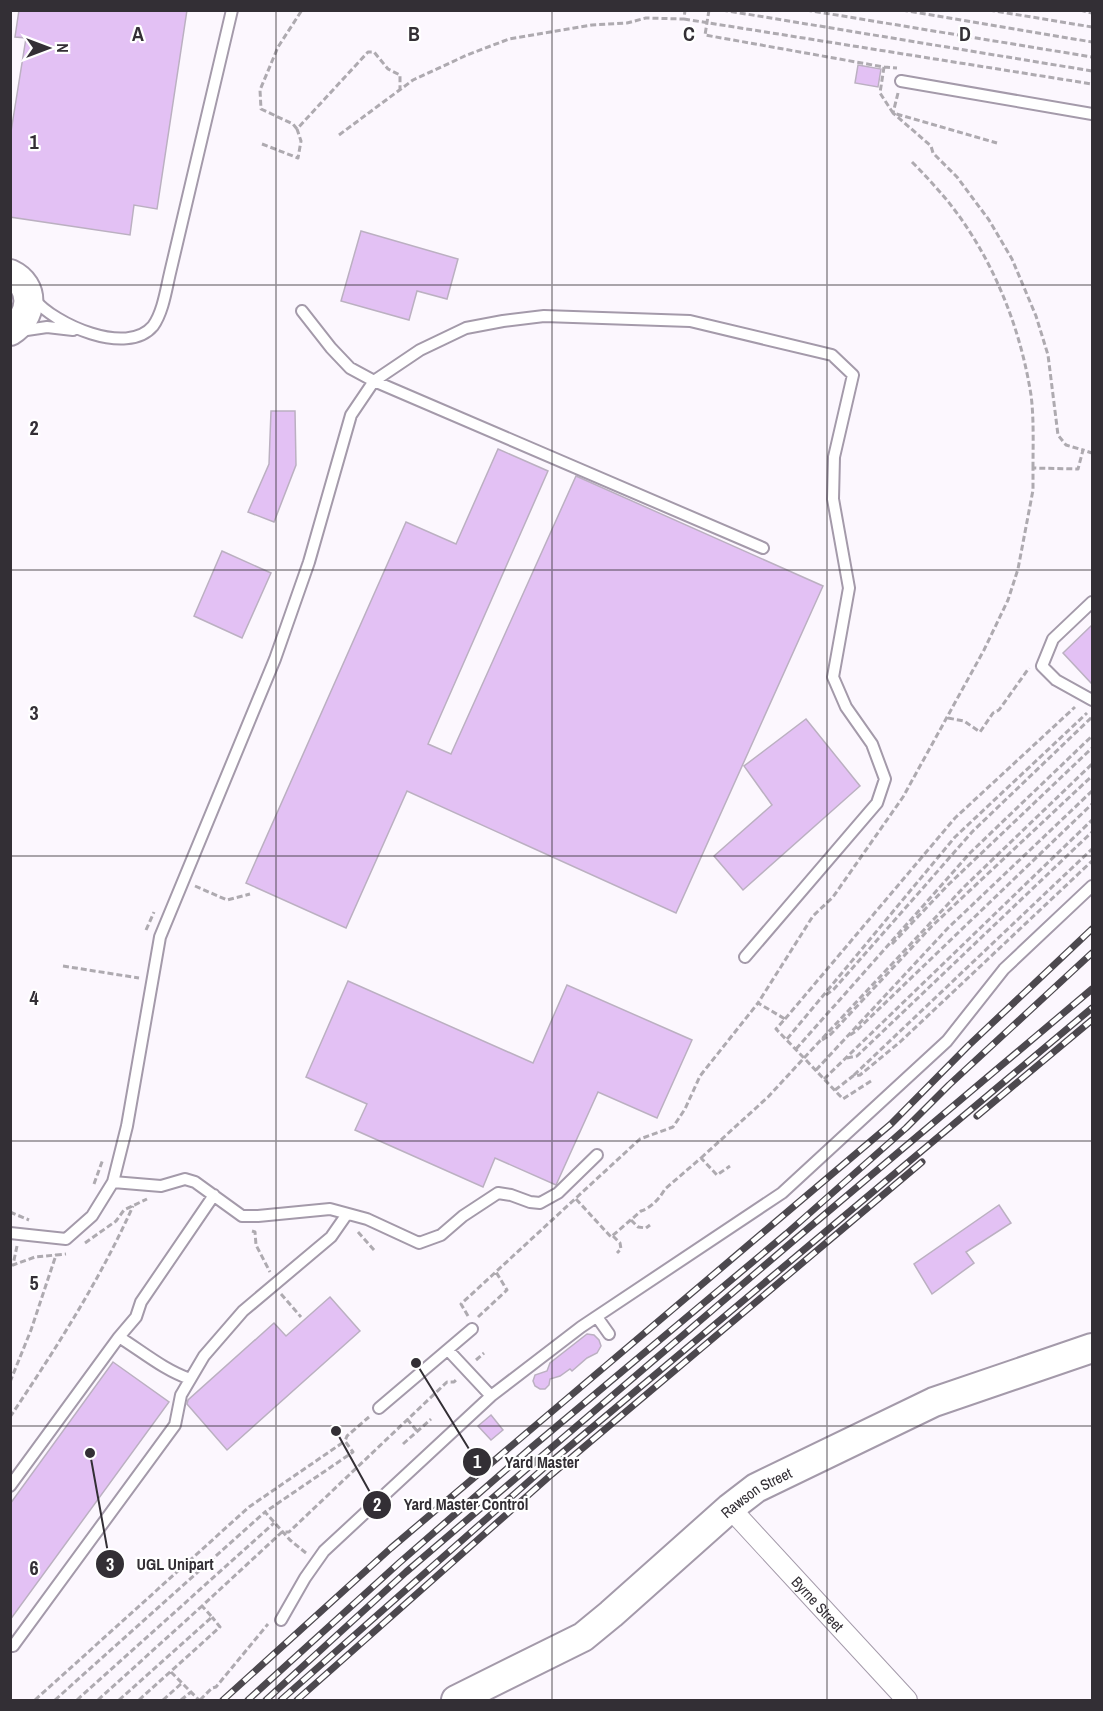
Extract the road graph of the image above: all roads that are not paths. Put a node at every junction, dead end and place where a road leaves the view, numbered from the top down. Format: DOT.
graph roads {
  1 [pos="232,10"];
  2 [pos="901,81"];
  3 [pos="1092,114"];
  4 [pos="18,281"];
  5 [pos="302,311"];
  6 [pos="82,330"];
  7 [pos="10,331"];
  8 [pos="374,381"];
  9 [pos="763,548"];
  10 [pos="1092,602"];
  11 [pos="1089,698"];
  12 [pos="1092,886"];
  13 [pos="745,957"];
  14 [pos="597,1155"];
  15 [pos="113,1182"];
  16 [pos="214,1195"];
  17 [pos="347,1214"];
  18 [pos="10,1233"];
  19 [pos="597,1317"];
  20 [pos="472,1329"];
  21 [pos="609,1334"];
  22 [pos="119,1337"];
  23 [pos="1092,1348"];
  24 [pos="448,1350"];
  25 [pos="190,1379"];
  26 [pos="491,1396"];
  27 [pos="379,1408"];
  28 [pos="10,1486"];
  29 [pos="730,1508"];
  30 [pos="281,1620"];
  31 [pos="10,1645"];
  32 [pos="456,1701"];
  33 [pos="907,1701"];
  1 -- 6 [label="lane"];
  2 -- 3 [label="lane"];
  4 -- 6 [label="lane"];
  4 -- 7 [label="main road"];
  5 -- 8 [label="lane"];
  6 -- 7 [label="lane"];
  8 -- 9 [label="lane"];
  8 -- 13 [label="lane"];
  8 -- 15 [label="lane"];
  10 -- 11 [label="lane"];
  12 -- 19 [label="lane"];
  14 -- 17 [label="lane"];
  15 -- 16 [label="lane"];
  15 -- 18 [label="lane"];
  16 -- 17 [label="lane"];
  16 -- 22 [label="lane"];
  17 -- 25 [label="lane"];
  19 -- 21 [label="lane"];
  19 -- 26 [label="lane"];
  20 -- 24 [label="lane"];
  22 -- 25 [label="lane"];
  22 -- 28 [label="lane"];
  23 -- 29 [label="main road, Rawson Street"];
  24 -- 26 [label="lane"];
  24 -- 27 [label="lane"];
  25 -- 31 [label="lane"];
  26 -- 30 [label="lane"];
  29 -- 32 [label="main road, Rawson Street"];
  29 -- 33 [label="street, Byrne Street"];
}
